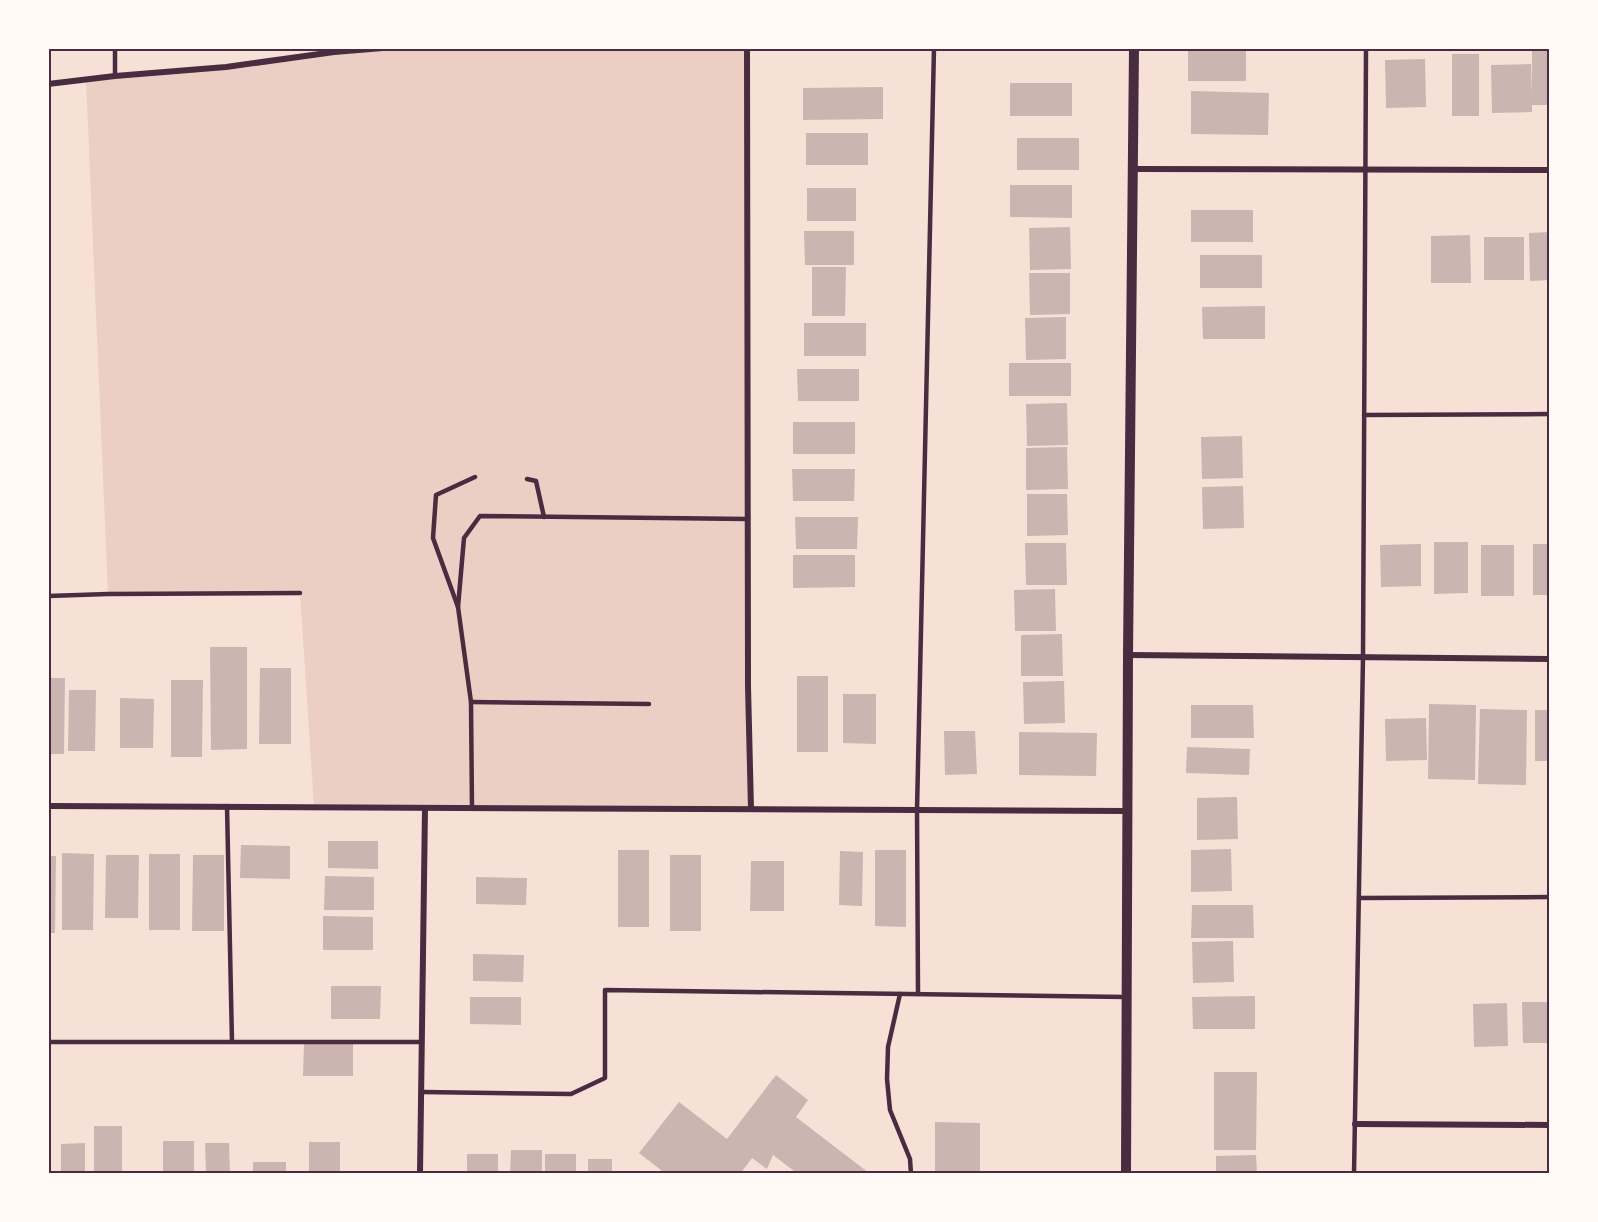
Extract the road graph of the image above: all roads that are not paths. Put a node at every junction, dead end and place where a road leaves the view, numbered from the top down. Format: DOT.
graph roads {
  1 [pos="116,48"];
  2 [pos="383,48"];
  3 [pos="747,48"];
  4 [pos="934,48"];
  5 [pos="1134,48"];
  6 [pos="1366,48"];
  7 [pos="334,50"];
  8 [pos="115,76"];
  9 [pos="48,84"];
  10 [pos="1133,170"];
  11 [pos="1366,170"];
  12 [pos="1550,170"];
  13 [pos="1550,414"];
  14 [pos="1364,415"];
  15 [pos="475,477"];
  16 [pos="527,479"];
  17 [pos="544,517"];
  18 [pos="748,519"];
  19 [pos="300,593"];
  20 [pos="48,596"];
  21 [pos="458,608"];
  22 [pos="1128,655"];
  23 [pos="1363,657"];
  24 [pos="1550,659"];
  25 [pos="471,702"];
  26 [pos="649,704"];
  27 [pos="48,806"];
  28 [pos="227,806"];
  29 [pos="425,808"];
  30 [pos="472,808"];
  31 [pos="751,809"];
  32 [pos="917,810"];
  33 [pos="1128,811"];
  34 [pos="1550,897"];
  35 [pos="1359,898"];
  36 [pos="900,994"];
  37 [pos="918,994"];
  38 [pos="1127,997"];
  39 [pos="48,1042"];
  40 [pos="232,1042"];
  41 [pos="422,1042"];
  42 [pos="422,1092"];
  43 [pos="1355,1124"];
  44 [pos="1550,1125"];
  45 [pos="420,1174"];
  46 [pos="910,1174"];
  47 [pos="1126,1174"];
  48 [pos="1354,1174"];
  1 -- 8 [label="lane"];
  2 -- 7 [label="street"];
  3 -- 18 [label="street"];
  4 -- 32 [label="lane"];
  5 -- 10 [label="street"];
  6 -- 11 [label="lane"];
  7 -- 8 [label="street"];
  8 -- 9 [label="street"];
  10 -- 11 [label="street"];
  10 -- 22 [label="street"];
  11 -- 12 [label="street"];
  11 -- 14 [label="lane"];
  13 -- 14 [label="lane"];
  14 -- 23 [label="lane"];
  15 -- 21 [label="lane"];
  16 -- 17 [label="lane"];
  17 -- 18 [label="lane"];
  17 -- 21 [label="lane"];
  18 -- 31 [label="street"];
  19 -- 20 [label="lane"];
  21 -- 25 [label="lane"];
  22 -- 23 [label="street"];
  22 -- 33 [label="street"];
  23 -- 24 [label="street"];
  23 -- 35 [label="lane"];
  25 -- 26 [label="lane"];
  25 -- 30 [label="lane"];
  27 -- 28 [label="street"];
  28 -- 29 [label="street"];
  28 -- 40 [label="lane"];
  29 -- 30 [label="street"];
  29 -- 41 [label="street"];
  30 -- 31 [label="street"];
  31 -- 32 [label="street"];
  32 -- 33 [label="street"];
  32 -- 37 [label="lane"];
  33 -- 38 [label="street"];
  34 -- 35 [label="lane"];
  35 -- 43 [label="lane"];
  36 -- 37 [label="lane"];
  36 -- 42 [label="lane"];
  36 -- 46 [label="lane"];
  37 -- 38 [label="lane"];
  38 -- 47 [label="street"];
  39 -- 40 [label="lane"];
  40 -- 41 [label="lane"];
  41 -- 42 [label="street"];
  42 -- 45 [label="street"];
  43 -- 44 [label="street"];
  43 -- 48 [label="lane"];
}
